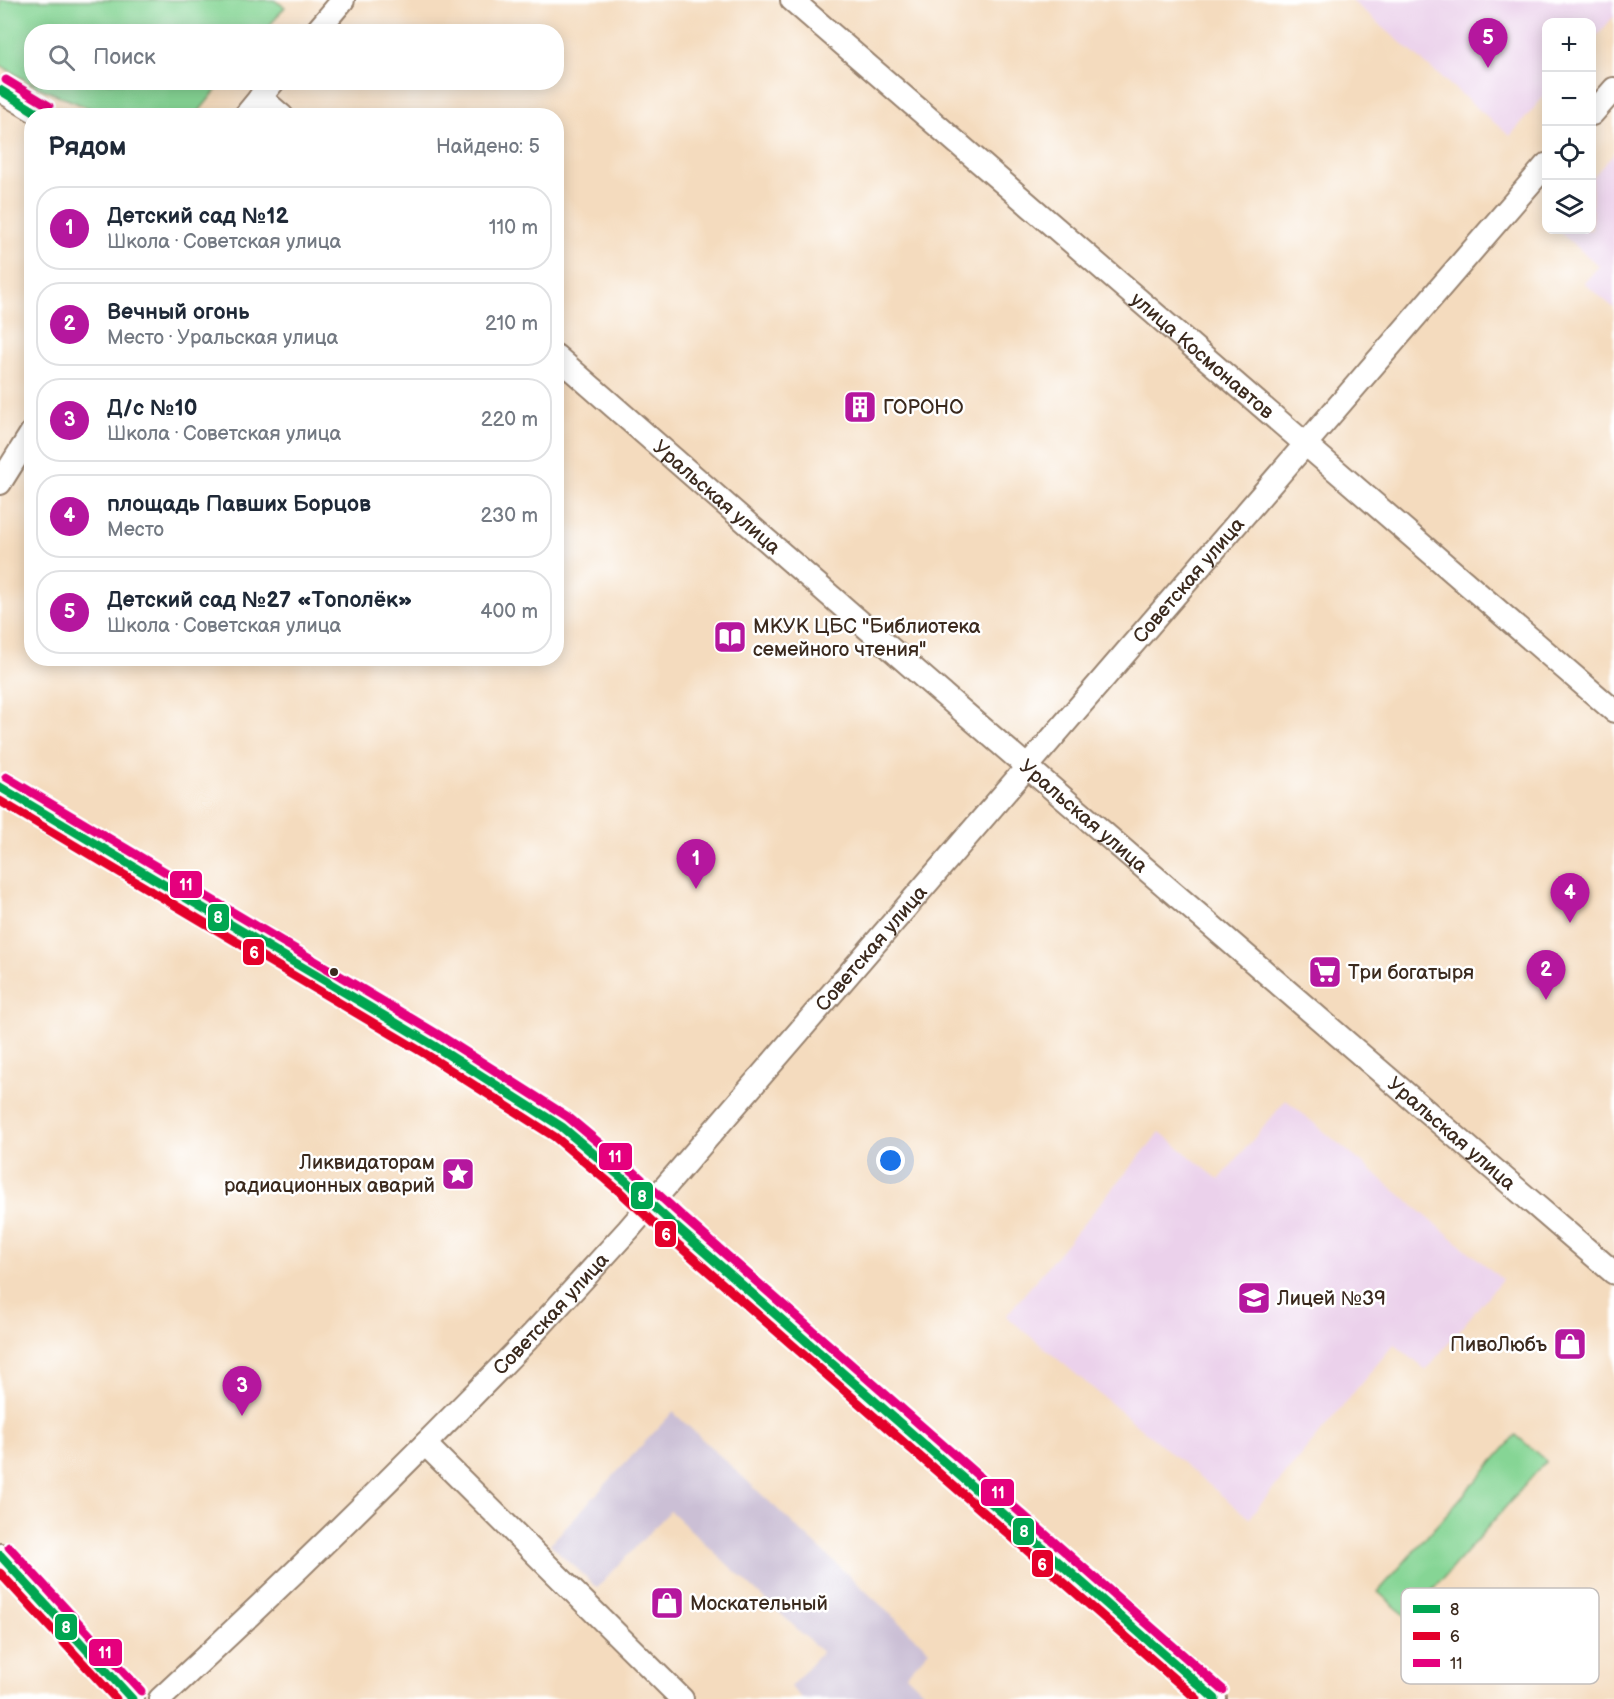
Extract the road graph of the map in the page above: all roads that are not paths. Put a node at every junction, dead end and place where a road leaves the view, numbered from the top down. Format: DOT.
graph roads {
  1 [pos="343,0"];
  2 [pos="792,0"];
  3 [pos="323,24"];
  4 [pos="1614,89"];
  5 [pos="0,90"];
  6 [pos="266,90"];
  7 [pos="30,108"];
  8 [pos="251,108"];
  9 [pos="277,108"];
  10 [pos="1596,109"];
  11 [pos="1542,170"];
  12 [pos="564,363"];
  13 [pos="24,445"];
  14 [pos="1305,445"];
  15 [pos="0,483"];
  16 [pos="1614,711"];
  17 [pos="1027,766"];
  18 [pos="0,788"];
  19 [pos="652,1203"];
  20 [pos="1614,1273"];
  21 [pos="425,1444"];
  22 [pos="0,1555"];
  23 [pos="132,1699"];
  24 [pos="160,1699"];
  25 [pos="682,1699"];
  26 [pos="1215,1699"];
  1 -- 3 [label="street"];
  2 -- 14 [label="street, улица Космонавтов"];
  4 -- 10 [label="street"];
  5 -- 7 [label="street"];
  6 -- 8 [label="street"];
  6 -- 9 [label="street"];
  11 -- 14 [label="street, Советская улица"];
  12 -- 17 [label="street, Уральская улица"];
  13 -- 15 [label="street"];
  14 -- 16 [label="street, улица Космонавтов"];
  14 -- 17 [label="street, Советская улица"];
  17 -- 19 [label="street, Советская улица"];
  17 -- 20 [label="street, Уральская улица"];
  18 -- 19 [label="street"];
  19 -- 21 [label="street, Советская улица"];
  19 -- 26 [label="street"];
  21 -- 24 [label="street, Советская улица"];
  21 -- 25 [label="street"];
  22 -- 23 [label="street"];
}
